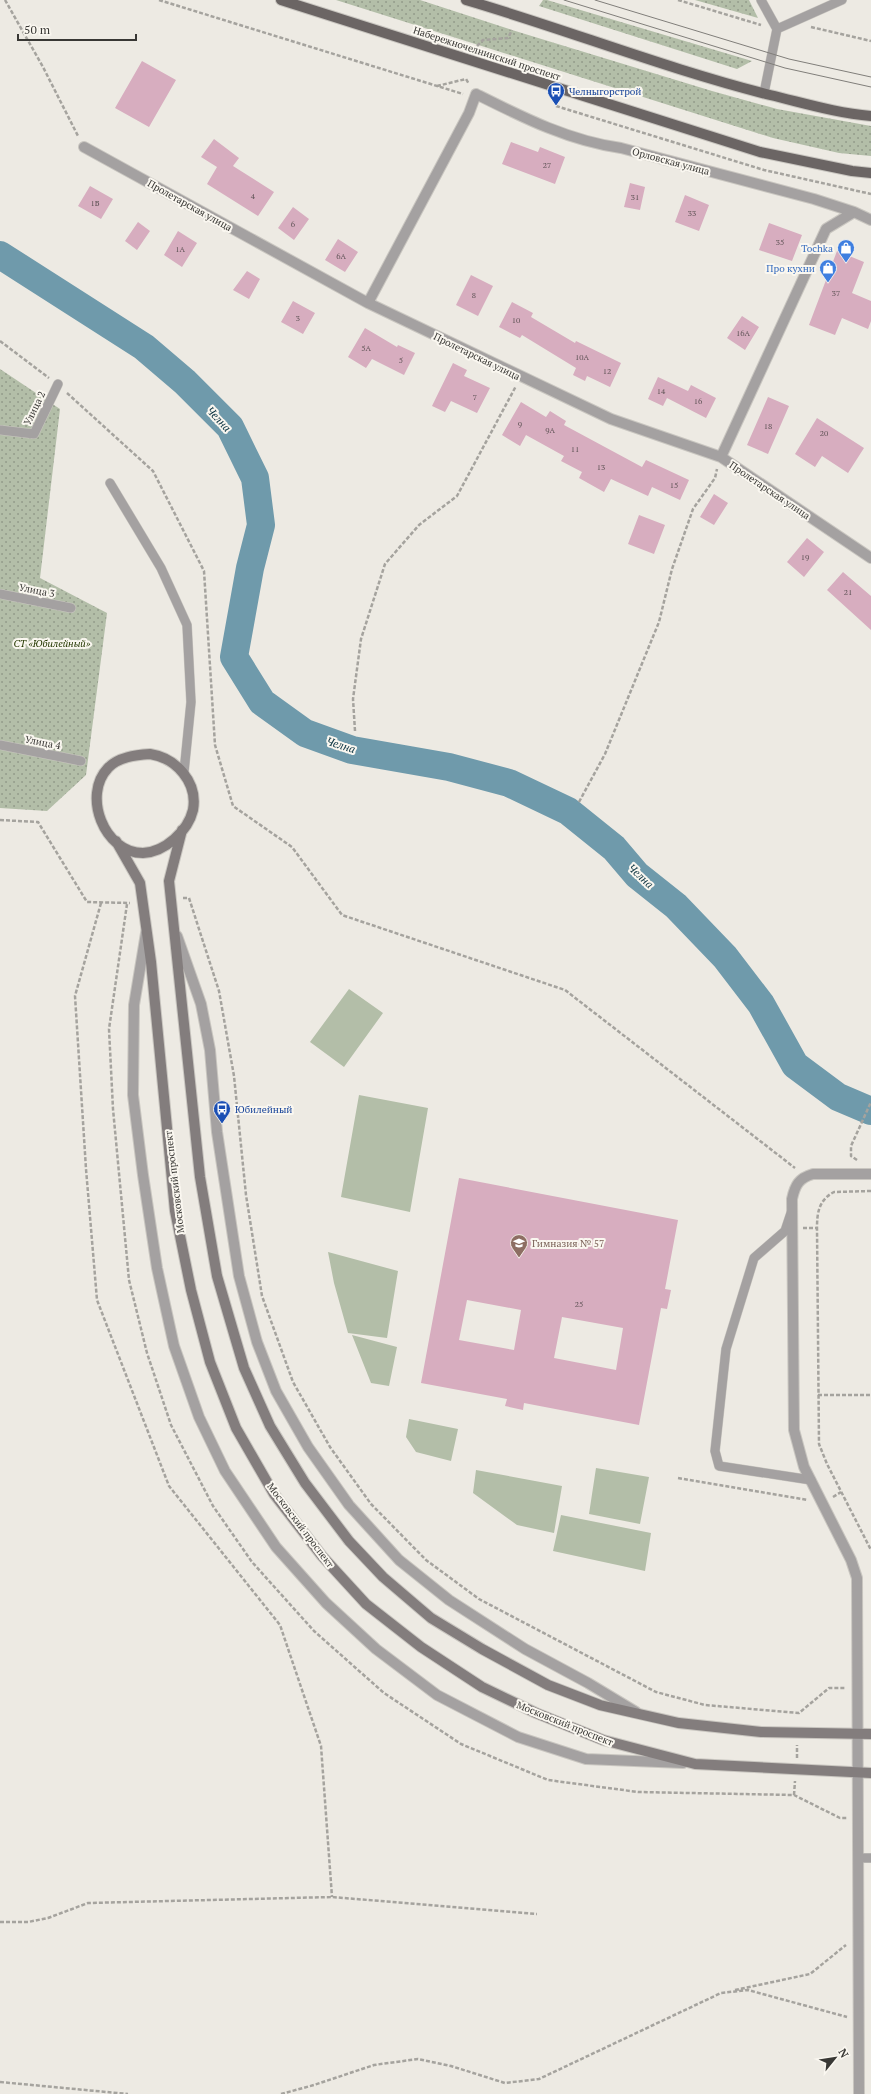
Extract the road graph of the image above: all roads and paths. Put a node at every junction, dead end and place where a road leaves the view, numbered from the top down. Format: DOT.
graph roads {
  1 [pos="5,0"];
  2 [pos="159,0"];
  3 [pos="281,0"];
  4 [pos="466,0"];
  5 [pos="761,0"];
  6 [pos="842,0"];
  7 [pos="777,29"];
  8 [pos="512,30"];
  9 [pos="477,46"];
  10 [pos="437,86"];
  11 [pos="764,93"];
  12 [pos="476,94"];
  13 [pos="556,106"];
  14 [pos="871,116"];
  15 [pos="84,147"];
  16 [pos="871,172"];
  17 [pos="871,194"];
  18 [pos="854,212"];
  19 [pos="871,220"];
  20 [pos="368,304"];
  21 [pos="521,377"];
  22 [pos="58,384"];
  23 [pos="0,430"];
  24 [pos="721,457"];
  25 [pos="110,483"];
  26 [pos="871,558"];
  27 [pos="0,594"];
  28 [pos="71,608"];
  29 [pos="355,731"];
  30 [pos="0,745"];
  31 [pos="81,761"];
  32 [pos="184,772"];
  33 [pos="580,802"];
  34 [pos="233,806"];
  35 [pos="0,820"];
  36 [pos="182,830"];
  37 [pos="116,841"];
  38 [pos="171,899"];
  39 [pos="102,903"];
  40 [pos="142,903"];
  41 [pos="174,928"];
  42 [pos="146,929"];
  43 [pos="871,1102"];
  44 [pos="863,1160"];
  45 [pos="871,1174"];
  46 [pos="806,1176"];
  47 [pos="871,1191"];
  48 [pos="792,1210"];
  49 [pos="818,1395"];
  50 [pos="871,1395"];
  51 [pos="678,1478"];
  52 [pos="810,1480"];
  53 [pos="841,1492"];
  54 [pos="822,1503"];
  55 [pos="871,1550"];
  56 [pos="858,1688"];
  57 [pos="638,1713"];
  58 [pos="799,1713"];
  59 [pos="798,1734"];
  60 [pos="858,1734"];
  61 [pos="871,1734"];
  62 [pos="695,1764"];
  63 [pos="796,1769"];
  64 [pos="858,1773"];
  65 [pos="871,1773"];
  66 [pos="794,1795"];
  67 [pos="859,1858"];
  68 [pos="871,1858"];
  69 [pos="332,1897"];
  70 [pos="537,1914"];
  71 [pos="0,1922"];
  72 [pos="858,1935"];
  73 [pos="721,1993"];
  74 [pos="858,2020"];
  75 [pos="0,2082"];
  76 [pos="128,2094"];
  77 [pos="282,2094"];
  78 [pos="859,2094"];
  1 -- 15 [label="path"];
  2 -- 10 [label="path"];
  3 -- 16 [label="main road, Набережночелнинский проспект"];
  4 -- 11 [label="main road"];
  5 -- 7 [label="lane"];
  6 -- 7 [label="lane"];
  7 -- 11 [label="lane"];
  8 -- 9 [label="path"];
  10 -- 12 [label="path"];
  10 -- 12 [label="path"];
  11 -- 14 [label="main road"];
  12 -- 18 [label="street, Орловская улица"];
  12 -- 20 [label="street"];
  13 -- 17 [label="path"];
  15 -- 20 [label="street, Пролетарская улица"];
  18 -- 19 [label="street, Орловская улица"];
  18 -- 24 [label="street"];
  20 -- 21 [label="street, Пролетарская улица"];
  21 -- 24 [label="street, Пролетарская улица"];
  21 -- 29 [label="path"];
  22 -- 23 [label="lane, Улица 2"];
  24 -- 26 [label="street, Пролетарская улица"];
  24 -- 33 [label="path"];
  25 -- 32 [label="lane"];
  27 -- 28 [label="lane, Улица 3"];
  30 -- 31 [label="lane, Улица 4"];
  32 -- 36 [label="main road, Московский проспект"];
  32 -- 37 [label="main road, Московский проспект"];
  34 -- 46 [label="path"];
  35 -- 39 [label="path"];
  36 -- 37 [label="main road, Московский проспект"];
  36 -- 38 [label="main road, Московский проспект"];
  37 -- 40 [label="main road, Московский проспект"];
  38 -- 41 [label="main road, Московский проспект"];
  38 -- 58 [label="path"];
  39 -- 40 [label="path"];
  39 -- 69 [label="path"];
  40 -- 42 [label="main road, Московский проспект"];
  41 -- 57 [label="street"];
  41 -- 57 [label="main road, Московский проспект"];
  42 -- 62 [label="main road, Московский проспект"];
  42 -- 62 [label="street"];
  43 -- 44 [label="path"];
  45 -- 46 [label="street"];
  46 -- 48 [label="street"];
  47 -- 49 [label="path"];
  48 -- 52 [label="street"];
  48 -- 52 [label="lane"];
  49 -- 50 [label="path"];
  49 -- 53 [label="path"];
  51 -- 54 [label="path"];
  52 -- 54 [label="street"];
  53 -- 54 [label="path"];
  53 -- 55 [label="path"];
  54 -- 56 [label="street"];
  56 -- 58 [label="path"];
  56 -- 60 [label="street"];
  57 -- 59 [label="main road, Московский проспект"];
  58 -- 59 [label="path"];
  59 -- 60 [label="main road, Московский проспект"];
  59 -- 63 [label="path"];
  60 -- 61 [label="main road, Московский проспект"];
  60 -- 64 [label="street"];
  62 -- 63 [label="main road, Московский проспект"];
  63 -- 64 [label="main road, Московский проспект"];
  63 -- 66 [label="path"];
  64 -- 65 [label="main road, Московский проспект"];
  64 -- 67 [label="street"];
  67 -- 68 [label="lane"];
  67 -- 72 [label="street"];
  69 -- 70 [label="path"];
  69 -- 71 [label="path"];
  72 -- 73 [label="path"];
  72 -- 74 [label="street"];
  73 -- 74 [label="path"];
  73 -- 77 [label="path"];
  74 -- 78 [label="street"];
  75 -- 76 [label="path"];
}
